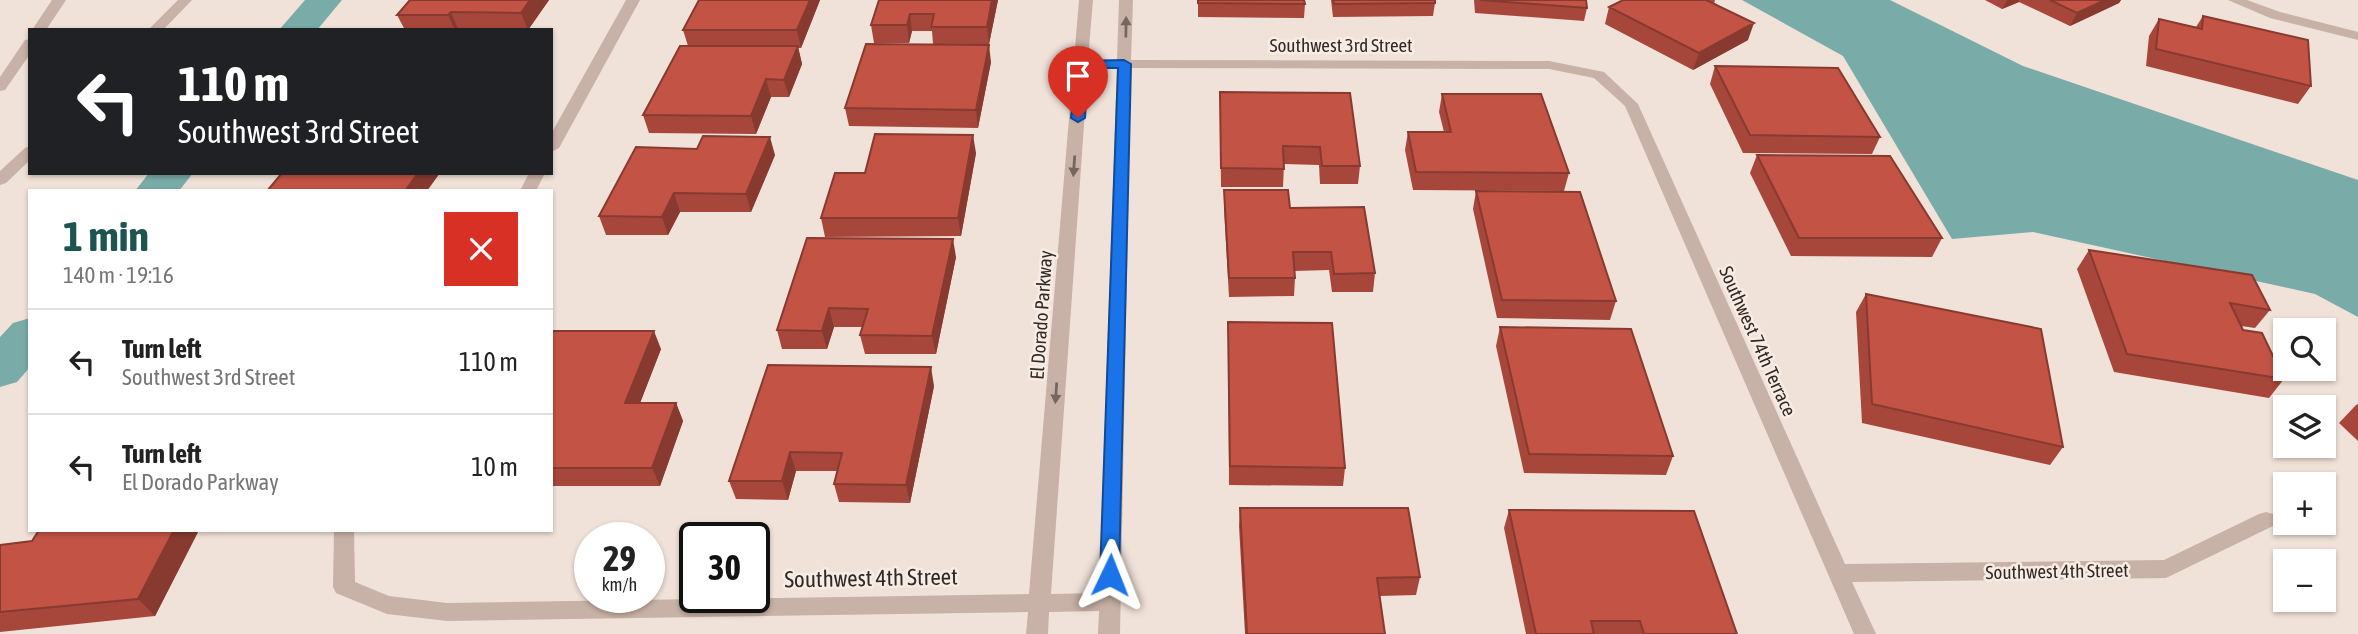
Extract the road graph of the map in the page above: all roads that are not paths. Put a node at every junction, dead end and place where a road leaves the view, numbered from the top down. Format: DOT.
graph roads {
  1 [pos="60,0"];
  2 [pos="185,0"];
  3 [pos="633,0"];
  4 [pos="1086,0"];
  5 [pos="1126,0"];
  6 [pos="2235,0"];
  7 [pos="40,28"];
  8 [pos="157,28"];
  9 [pos="2358,36"];
  10 [pos="28,46"];
  11 [pos="1082,64"];
  12 [pos="1124,64"];
  13 [pos="1599,75"];
  14 [pos="0,87"];
  15 [pos="553,144"];
  16 [pos="28,153"];
  17 [pos="0,180"];
  18 [pos="2266,520"];
  19 [pos="344,532"];
  20 [pos="1837,573"];
  21 [pos="1040,602"];
  22 [pos="1109,602"];
  23 [pos="1038,634"];
  24 [pos="1109,634"];
  25 [pos="1865,634"];
  1 -- 7 [label="street"];
  2 -- 8 [label="street"];
  3 -- 15 [label="street"];
  4 -- 11 [label="street, El Dorado Parkway"];
  12 -- 5 [label="street, one-way"];
  6 -- 9 [label="street"];
  10 -- 14 [label="street"];
  11 -- 12 [label="street, Southwest 3rd Street"];
  11 -- 21 [label="street, El Dorado Parkway, one-way"];
  12 -- 13 [label="street, Southwest 3rd Street"];
  12 -- 22 [label="street"];
  13 -- 20 [label="street, Southwest 74th Terrace"];
  16 -- 17 [label="street"];
  18 -- 20 [label="street, Southwest 4th Street"];
  19 -- 21 [label="street, Southwest 4th Street"];
  20 -- 25 [label="street, Southwest 74th Terrace"];
  21 -- 22 [label="street, Southwest 4th Street"];
  21 -- 23 [label="street, El Dorado Parkway"];
  22 -- 24 [label="street"];
}
